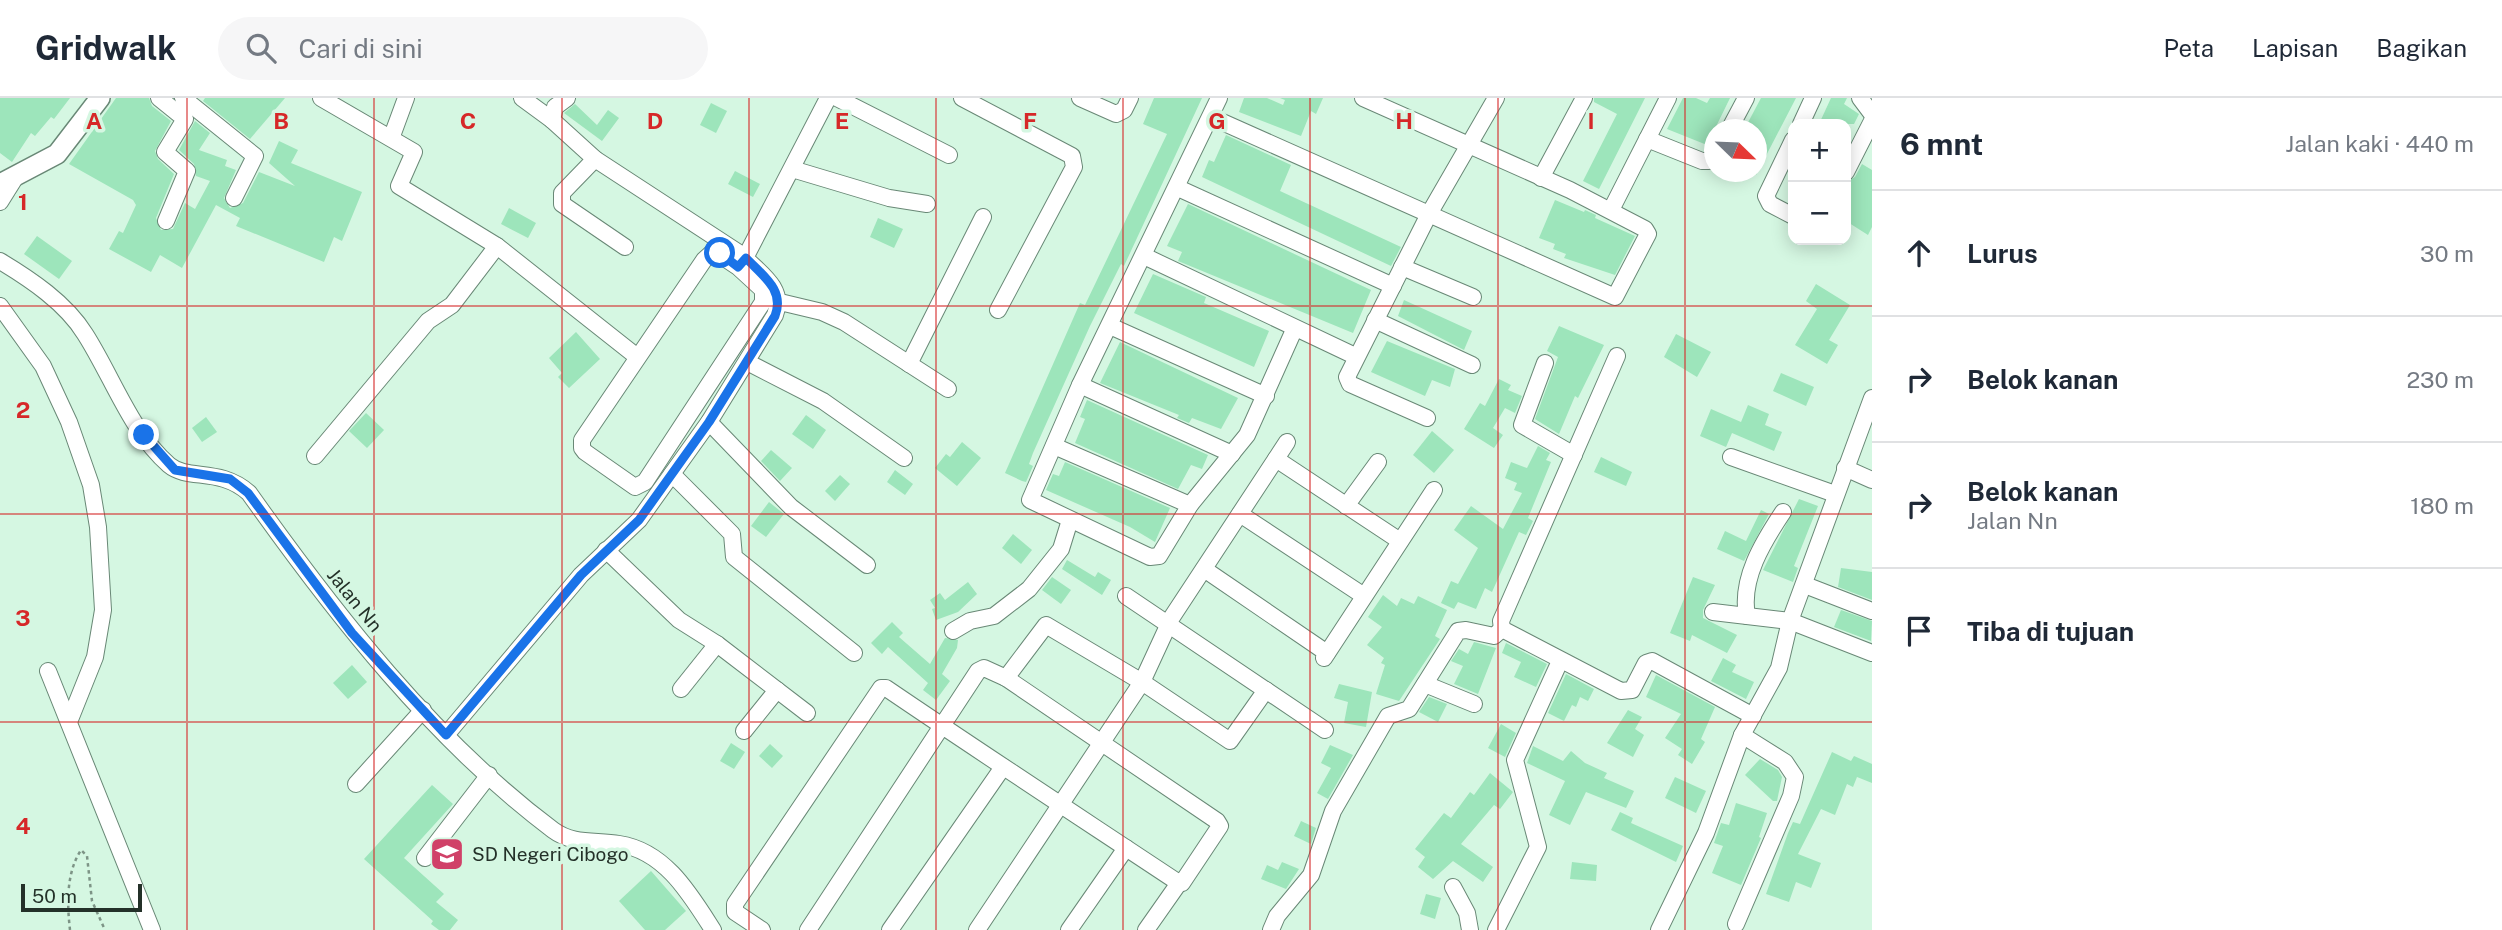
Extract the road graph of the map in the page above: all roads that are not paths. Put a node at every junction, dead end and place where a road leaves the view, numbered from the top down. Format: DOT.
graph roads {
  1 [pos="100,98"];
  2 [pos="159,98"];
  3 [pos="183,98"];
  4 [pos="321,98"];
  5 [pos="406,98"];
  6 [pos="522,98"];
  7 [pos="567,98"];
  8 [pos="828,98"];
  9 [pos="837,98"];
  10 [pos="962,98"];
  11 [pos="1080,98"];
  12 [pos="1130,98"];
  13 [pos="1219,98"];
  14 [pos="1363,98"];
  15 [pos="1496,98"];
  16 [pos="1584,98"];
  17 [pos="1668,98"];
  18 [pos="1746,98"];
  19 [pos="1813,98"];
  20 [pos="1860,98"];
  21 [pos="1872,114"];
  22 [pos="1211,117"];
  23 [pos="1735,119"];
  24 [pos="1803,119"];
  25 [pos="552,120"];
  26 [pos="1872,121"];
  27 [pos="392,136"];
  28 [pos="1647,138"];
  29 [pos="1468,147"];
  30 [pos="1788,150"];
  31 [pos="949,155"];
  32 [pos="595,159"];
  33 [pos="1704,162"];
  34 [pos="1851,163"];
  35 [pos="792,169"];
  36 [pos="1541,178"];
  37 [pos="8,181"];
  38 [pos="1178,188"];
  39 [pos="234,198"];
  40 [pos="0,202"];
  41 [pos="927,204"];
  42 [pos="1611,210"];
  43 [pos="1788,213"];
  44 [pos="1429,214"];
  45 [pos="983,217"];
  46 [pos="166,221"];
  47 [pos="497,246"];
  48 [pos="625,247"];
  49 [pos="1144,256"];
  50 [pos="0,261"];
  51 [pos="742,263"];
  52 [pos="1402,267"];
  53 [pos="1393,286"];
  54 [pos="1473,297"];
  55 [pos="780,302"];
  56 [pos="0,306"];
  57 [pos="998,310"];
  58 [pos="1375,320"];
  59 [pos="1110,326"];
  60 [pos="1294,330"];
  61 [pos="636,356"];
  62 [pos="1355,356"];
  63 [pos="1618,356"];
  64 [pos="747,362"];
  65 [pos="1545,363"];
  66 [pos="909,364"];
  67 [pos="1472,365"];
  68 [pos="1080,385"];
  69 [pos="948,389"];
  70 [pos="1266,396"];
  71 [pos="1872,398"];
  72 [pos="1427,418"];
  73 [pos="709,422"];
  74 [pos="1287,442"];
  75 [pos="1054,446"];
  76 [pos="1232,454"];
  77 [pos="1574,455"];
  78 [pos="315,456"];
  79 [pos="1731,457"];
  80 [pos="904,458"];
  81 [pos="1276,459"];
  82 [pos="1378,462"];
  83 [pos="1845,468"];
  84 [pos="672,474"];
  85 [pos="1872,480"];
  86 [pos="1434,490"];
  87 [pos="1835,494"];
  88 [pos="1190,505"];
  89 [pos="1346,506"];
  90 [pos="1783,512"];
  91 [pos="1240,514"];
  92 [pos="1070,520"];
  93 [pos="1400,541"];
  94 [pos="606,550"];
  95 [pos="867,565"];
  96 [pos="1204,569"];
  97 [pos="1805,585"];
  98 [pos="1126,596"];
  99 [pos="1364,596"];
  100 [pos="1872,611"];
  101 [pos="1713,612"];
  102 [pos="1747,616"];
  103 [pos="1790,621"];
  104 [pos="1169,625"];
  105 [pos="1502,629"];
  106 [pos="953,631"];
  107 [pos="717,643"];
  108 [pos="854,653"];
  109 [pos="1872,653"];
  110 [pos="1560,661"];
  111 [pos="48,670"];
  112 [pos="1006,678"];
  113 [pos="1142,682"];
  114 [pos="1425,684"];
  115 [pos="681,689"];
  116 [pos="777,690"];
  117 [pos="1266,690"];
  118 [pos="1474,704"];
  119 [pos="423,710"];
  120 [pos="807,713"];
  121 [pos="1753,716"];
  122 [pos="69,723"];
  123 [pos="942,726"];
  124 [pos="1325,730"];
  125 [pos="744,731"];
  126 [pos="446,735"];
  127 [pos="1742,735"];
  128 [pos="1102,743"];
  129 [pos="1003,767"];
  130 [pos="489,775"];
  131 [pos="356,784"];
  132 [pos="1060,806"];
  133 [pos="1126,848"];
  134 [pos="425,858"];
  135 [pos="1178,883"];
  136 [pos="1453,887"];
  137 [pos="1736,923"];
  138 [pos="152,930"];
  139 [pos="713,930"];
  140 [pos="762,930"];
  141 [pos="808,930"];
  142 [pos="890,930"];
  143 [pos="977,930"];
  144 [pos="1069,930"];
  145 [pos="1146,930"];
  146 [pos="1271,930"];
  147 [pos="1470,930"];
  148 [pos="1496,930"];
  149 [pos="1659,930"];
  1 -- 37 [label="main road"];
  2 -- 46 [label="street"];
  3 -- 39 [label="street"];
  4 -- 27 [label="street"];
  5 -- 27 [label="street"];
  6 -- 25 [label="street"];
  7 -- 25 [label="street"];
  8 -- 35 [label="street"];
  9 -- 31 [label="street"];
  10 -- 57 [label="street"];
  11 -- 12 [label="street"];
  13 -- 22 [label="street"];
  14 -- 29 [label="street"];
  15 -- 29 [label="street"];
  16 -- 36 [label="street"];
  17 -- 28 [label="street"];
  18 -- 23 [label="street"];
  19 -- 24 [label="street"];
  20 -- 21 [label="street"];
  22 -- 38 [label="street"];
  22 -- 44 [label="street"];
  25 -- 32 [label="street"];
  26 -- 34 [label="street"];
  27 -- 47 [label="street"];
  28 -- 33 [label="street"];
  28 -- 42 [label="street"];
  29 -- 36 [label="street"];
  29 -- 44 [label="street"];
  30 -- 43 [label="street"];
  32 -- 48 [label="street"];
  32 -- 51 [label="street"];
  35 -- 41 [label="street"];
  35 -- 51 [label="street"];
  36 -- 42 [label="street"];
  37 -- 40 [label="street"];
  38 -- 49 [label="street"];
  38 -- 53 [label="street"];
  42 -- 44 [label="street"];
  44 -- 52 [label="street"];
  45 -- 66 [label="street"];
  47 -- 61 [label="street"];
  47 -- 78 [label="street"];
  49 -- 59 [label="street"];
  49 -- 60 [label="street"];
  50 -- 119 [label="street, Jalan Nn"];
  51 -- 55 [label="street"];
  51 -- 61 [label="street"];
  51 -- 61 [label="street"];
  52 -- 53 [label="street"];
  52 -- 54 [label="street"];
  53 -- 58 [label="street"];
  55 -- 64 [label="street"];
  55 -- 66 [label="street"];
  56 -- 122 [label="street"];
  58 -- 62 [label="street"];
  58 -- 67 [label="street"];
  59 -- 68 [label="street"];
  59 -- 70 [label="street"];
  60 -- 62 [label="street"];
  60 -- 70 [label="street"];
  62 -- 72 [label="street"];
  63 -- 77 [label="street"];
  64 -- 73 [label="street"];
  64 -- 80 [label="street"];
  65 -- 77 [label="street"];
  66 -- 69 [label="street"];
  68 -- 75 [label="street"];
  68 -- 76 [label="street"];
  70 -- 76 [label="street"];
  71 -- 83 [label="street"];
  73 -- 84 [label="street"];
  73 -- 95 [label="street"];
  74 -- 81 [label="street"];
  75 -- 88 [label="street"];
  75 -- 92 [label="street"];
  76 -- 88 [label="street"];
  77 -- 105 [label="street"];
  79 -- 87 [label="street"];
  81 -- 89 [label="street"];
  81 -- 91 [label="street"];
  82 -- 89 [label="street"];
  83 -- 85 [label="street"];
  83 -- 87 [label="street"];
  84 -- 94 [label="street"];
  84 -- 108 [label="street"];
  86 -- 93 [label="street"];
  87 -- 97 [label="street"];
  88 -- 92 [label="street"];
  89 -- 93 [label="street"];
  90 -- 102 [label="street"];
  91 -- 96 [label="street"];
  91 -- 99 [label="street"];
  92 -- 106 [label="street"];
  93 -- 99 [label="street"];
  94 -- 107 [label="street"];
  94 -- 126 [label="street"];
  96 -- 99 [label="street"];
  96 -- 104 [label="street"];
  97 -- 100 [label="street"];
  97 -- 103 [label="street"];
  98 -- 104 [label="street"];
  101 -- 102 [label="street"];
  102 -- 103 [label="street"];
  103 -- 109 [label="street"];
  103 -- 121 [label="street"];
  104 -- 113 [label="street"];
  104 -- 117 [label="street"];
  105 -- 110 [label="street"];
  105 -- 114 [label="street"];
  107 -- 115 [label="street"];
  107 -- 116 [label="street"];
  110 -- 121 [label="street"];
  110 -- 148 [label="street"];
  111 -- 122 [label="street"];
  112 -- 113 [label="street"];
  112 -- 123 [label="street"];
  112 -- 128 [label="street"];
  113 -- 117 [label="street"];
  113 -- 128 [label="street"];
  114 -- 118 [label="street"];
  114 -- 146 [label="street"];
  116 -- 120 [label="street"];
  116 -- 125 [label="street"];
  117 -- 124 [label="street"];
  119 -- 126 [label="street, Jalan Nn"];
  119 -- 131 [label="street"];
  121 -- 127 [label="street"];
  122 -- 138 [label="street"];
  123 -- 129 [label="street"];
  123 -- 140 [label="street"];
  123 -- 141 [label="street"];
  126 -- 130 [label="street, Jalan Nn"];
  127 -- 137 [label="street"];
  127 -- 149 [label="street"];
  128 -- 132 [label="street"];
  128 -- 135 [label="street"];
  129 -- 132 [label="street"];
  129 -- 142 [label="street"];
  130 -- 134 [label="street"];
  130 -- 139 [label="street, Jalan Nn"];
  132 -- 133 [label="street"];
  132 -- 143 [label="street"];
  133 -- 135 [label="street"];
  133 -- 144 [label="street"];
  135 -- 145 [label="street"];
  136 -- 147 [label="street"];
}
